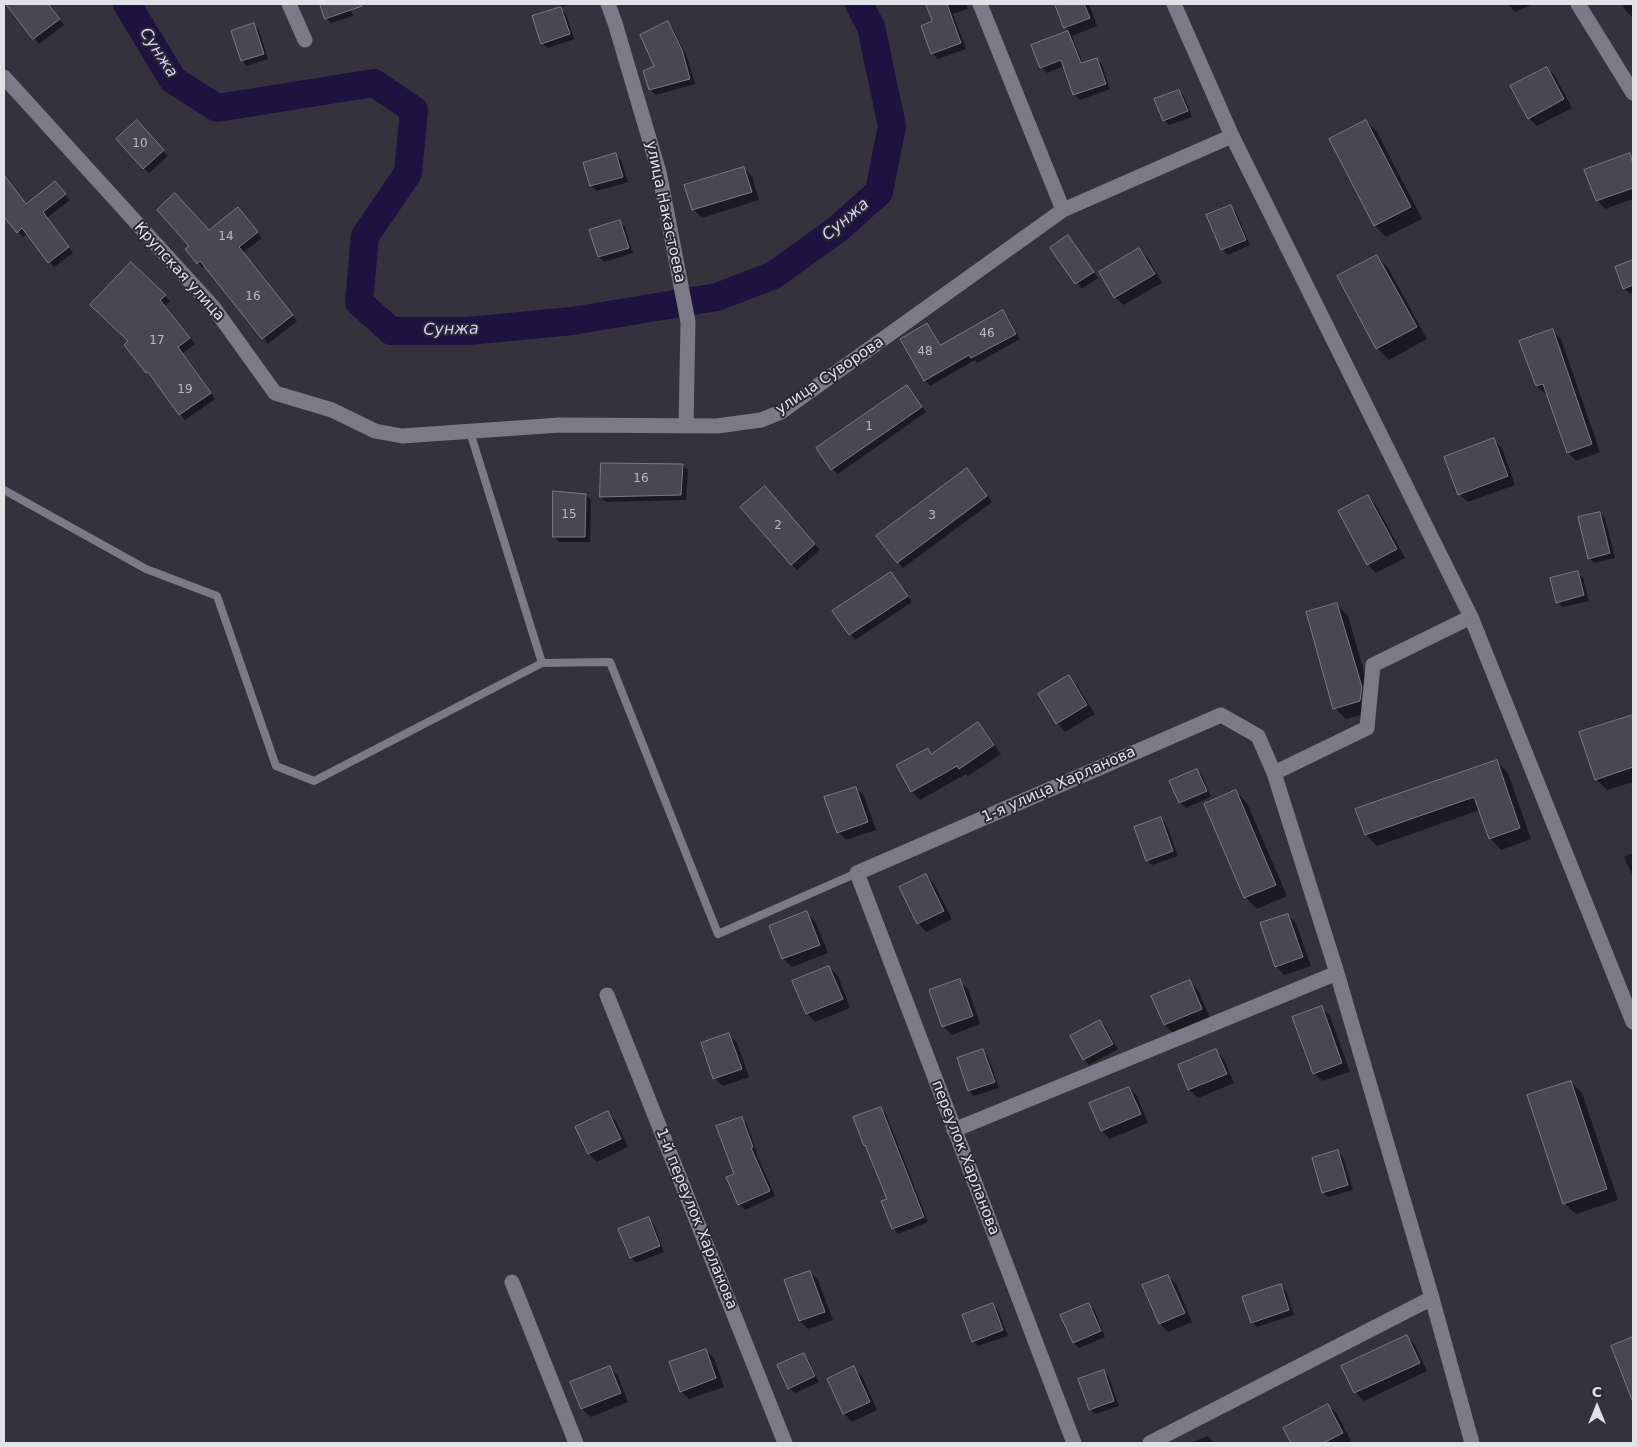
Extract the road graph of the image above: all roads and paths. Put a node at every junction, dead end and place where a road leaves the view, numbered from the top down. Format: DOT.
graph roads {
  1 [pos="289,4"];
  2 [pos="608,4"];
  3 [pos="980,4"];
  4 [pos="1174,4"];
  5 [pos="1578,4"];
  6 [pos="305,40"];
  7 [pos="4,78"];
  8 [pos="1633,94"];
  9 [pos="1232,136"];
  10 [pos="1063,210"];
  11 [pos="686,425"];
  12 [pos="375,431"];
  13 [pos="470,432"];
  14 [pos="4,490"];
  15 [pos="1471,617"];
  16 [pos="542,663"];
  17 [pos="1274,773"];
  18 [pos="857,873"];
  19 [pos="1337,974"];
  20 [pos="607,995"];
  21 [pos="1633,1022"];
  22 [pos="954,1130"];
  23 [pos="512,1282"];
  24 [pos="1432,1298"];
  25 [pos="576,1443"];
  26 [pos="785,1443"];
  27 [pos="1074,1443"];
  28 [pos="1150,1443"];
  29 [pos="1472,1443"];
  1 -- 6 [label="street"];
  2 -- 11 [label="street, улица Накастоева"];
  3 -- 10 [label="street"];
  4 -- 9 [label="street"];
  5 -- 8 [label="street"];
  7 -- 12 [label="street, Крупская улица"];
  9 -- 10 [label="street, улица Суворова"];
  9 -- 15 [label="street"];
  10 -- 11 [label="street, улица Суворова"];
  11 -- 13 [label="street, улица Суворова"];
  12 -- 13 [label="street, улица Суворова"];
  13 -- 16 [label="lane"];
  14 -- 16 [label="lane"];
  15 -- 17 [label="street"];
  15 -- 21 [label="street"];
  16 -- 18 [label="lane"];
  17 -- 18 [label="street, 1-я улица Харланова"];
  17 -- 19 [label="street"];
  18 -- 22 [label="street, переулок Харланова"];
  19 -- 22 [label="street"];
  19 -- 24 [label="street"];
  20 -- 26 [label="street, 1-й переулок Харланова"];
  22 -- 27 [label="street, переулок Харланова"];
  23 -- 25 [label="street"];
  24 -- 28 [label="street"];
  24 -- 29 [label="street"];
}
